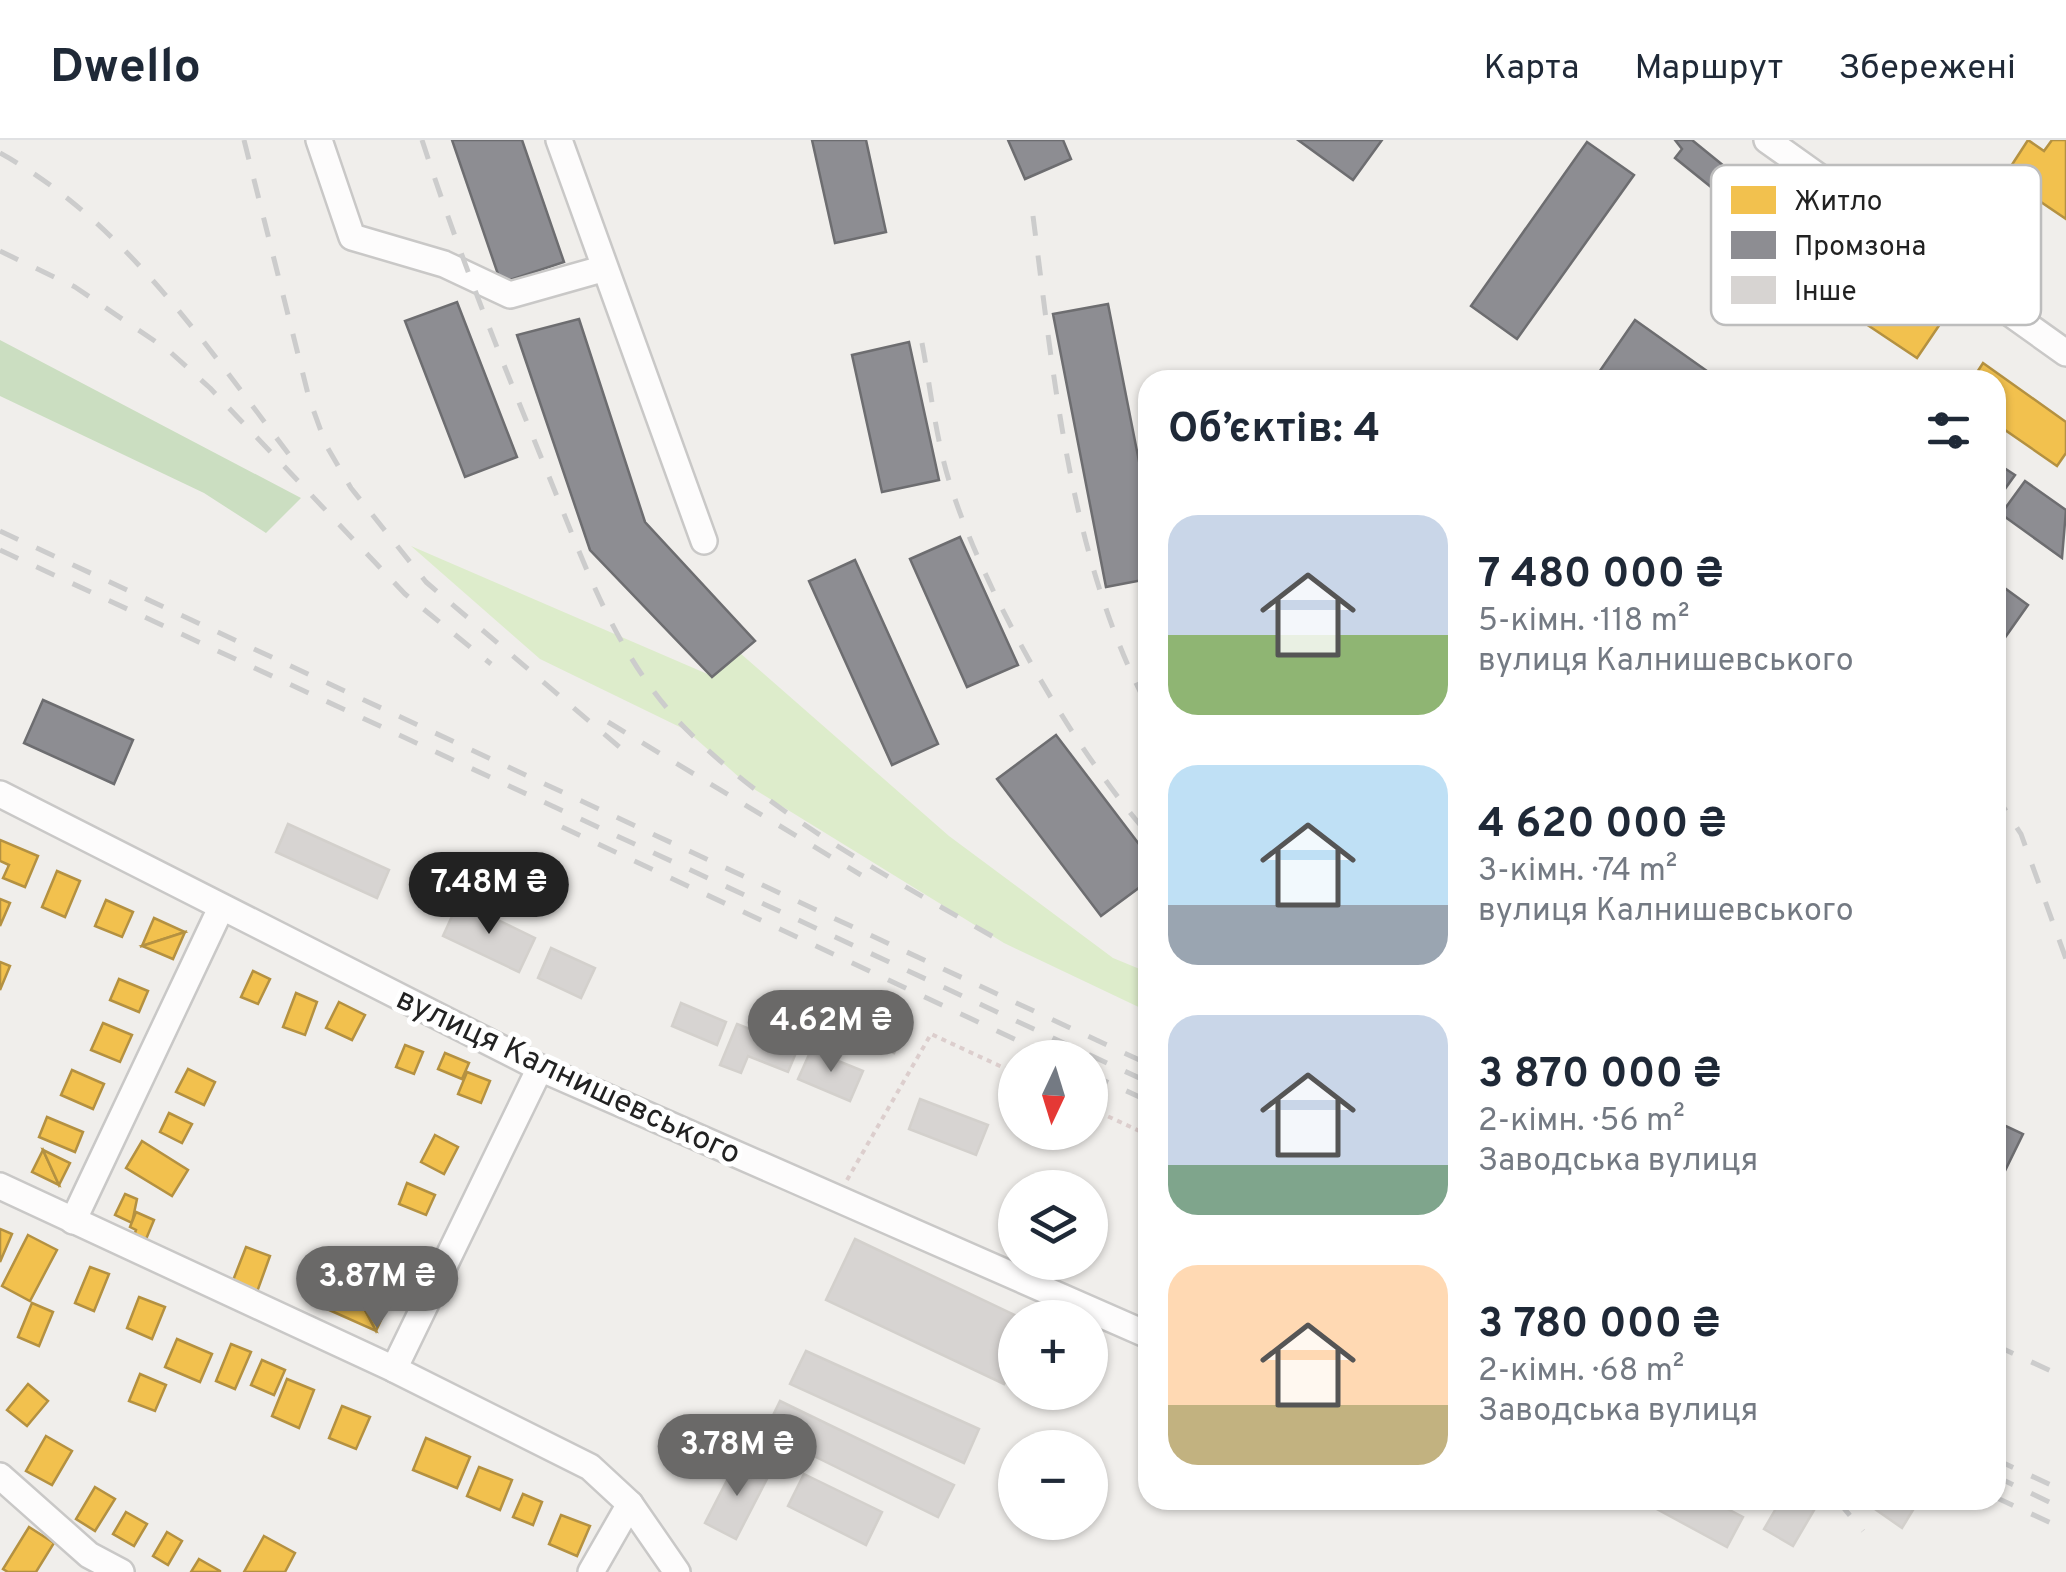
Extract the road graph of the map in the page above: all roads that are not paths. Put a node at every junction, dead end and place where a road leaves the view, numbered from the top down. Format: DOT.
graph roads {
  1 [pos="318,140"];
  2 [pos="559,140"];
  3 [pos="1767,140"];
  4 [pos="1802,165"];
  5 [pos="602,270"];
  6 [pos="2027,325"];
  7 [pos="2066,353"];
  8 [pos="704,542"];
  9 [pos="0,794"];
  10 [pos="221,908"];
  11 [pos="540,1068"];
  12 [pos="0,1186"];
  13 [pos="72,1221"];
  14 [pos="1138,1332"];
  15 [pos="394,1369"];
  16 [pos="0,1476"];
  17 [pos="630,1504"];
  18 [pos="121,1572"];
  19 [pos="591,1572"];
  20 [pos="677,1572"];
  1 -- 5 [label="street"];
  2 -- 5 [label="street"];
  3 -- 4 [label="street"];
  5 -- 8 [label="street"];
  6 -- 7 [label="street"];
  9 -- 10 [label="street, вулиця Калнишевського"];
  10 -- 11 [label="street, вулиця Калнишевського"];
  10 -- 13 [label="street"];
  11 -- 14 [label="street, вулиця Калнишевського"];
  11 -- 15 [label="street"];
  12 -- 13 [label="street"];
  13 -- 15 [label="street"];
  15 -- 17 [label="street"];
  16 -- 18 [label="street"];
  17 -- 19 [label="street"];
  17 -- 20 [label="street"];
}
